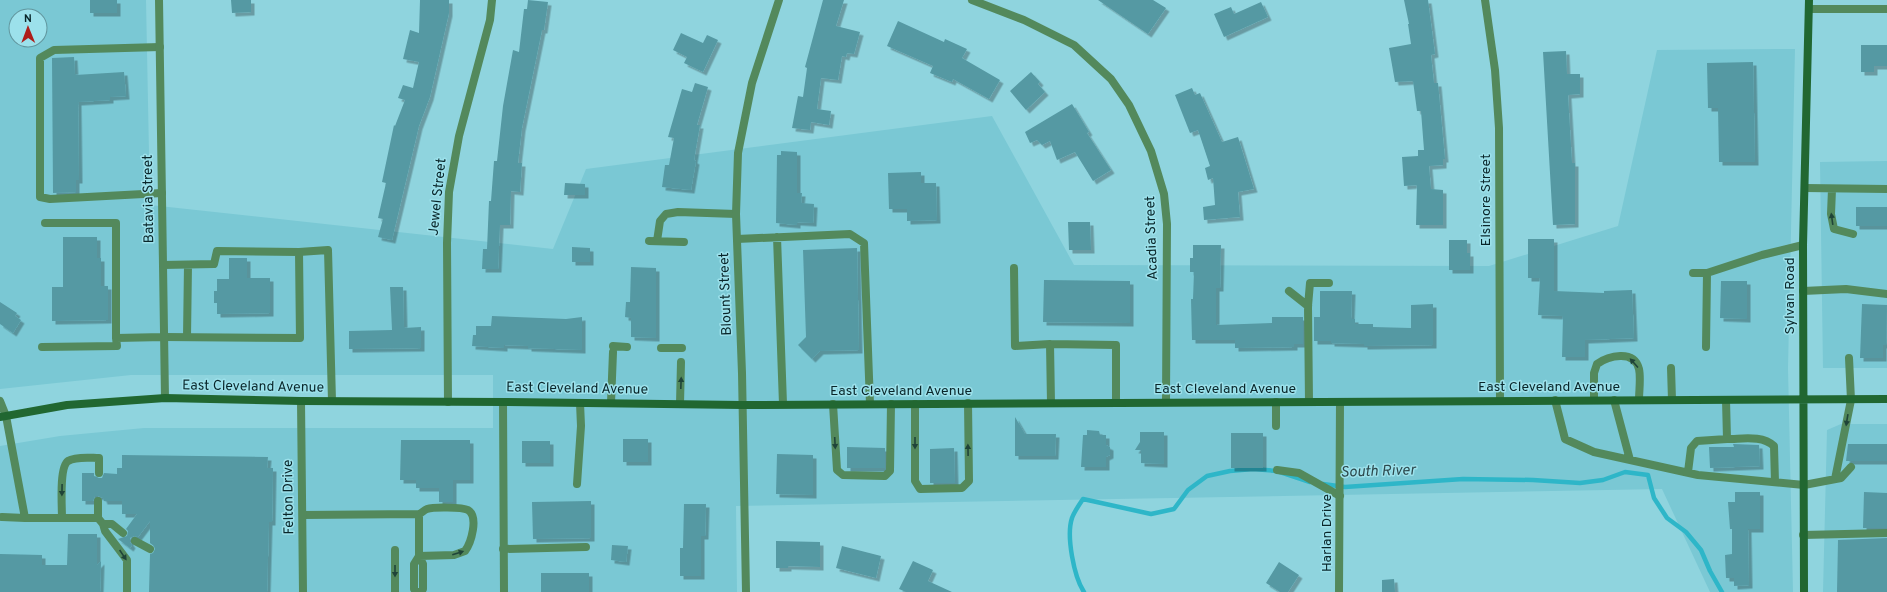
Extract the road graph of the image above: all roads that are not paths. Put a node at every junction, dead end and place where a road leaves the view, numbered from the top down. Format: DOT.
graph roads {
  1 [pos="159,0"];
  2 [pos="492,0"];
  3 [pos="778,0"];
  4 [pos="972,0"];
  5 [pos="1485,0"];
  6 [pos="1809,0"];
  7 [pos="1809,9"];
  8 [pos="1887,9"];
  9 [pos="160,47"];
  10 [pos="1805,188"];
  11 [pos="1832,189"];
  12 [pos="1887,189"];
  13 [pos="162,194"];
  14 [pos="736,214"];
  15 [pos="45,223"];
  16 [pos="1853,234"];
  17 [pos="777,237"];
  18 [pos="736,239"];
  19 [pos="684,242"];
  20 [pos="1803,245"];
  21 [pos="299,252"];
  22 [pos="188,264"];
  23 [pos="163,266"];
  24 [pos="1014,268"];
  25 [pos="1707,273"];
  26 [pos="1693,274"];
  27 [pos="1329,283"];
  28 [pos="1803,291"];
  29 [pos="1289,292"];
  30 [pos="1887,294"];
  31 [pos="1308,306"];
  32 [pos="164,337"];
  33 [pos="187,337"];
  34 [pos="116,338"];
  35 [pos="1050,344"];
  36 [pos="42,347"];
  37 [pos="627,347"];
  38 [pos="1706,347"];
  39 [pos="661,348"];
  40 [pos="682,348"];
  41 [pos="1849,358"];
  42 [pos="681,362"];
  43 [pos="1672,368"];
  44 [pos="165,398"];
  45 [pos="1887,399"];
  46 [pos="1500,400"];
  47 [pos="1555,400"];
  48 [pos="1594,400"];
  49 [pos="1614,400"];
  50 [pos="1639,400"];
  51 [pos="1672,400"];
  52 [pos="1726,400"];
  53 [pos="1803,400"];
  54 [pos="1850,400"];
  55 [pos="0,401"];
  56 [pos="301,401"];
  57 [pos="332,401"];
  58 [pos="448,402"];
  59 [pos="503,402"];
  60 [pos="580,402"];
  61 [pos="1166,402"];
  62 [pos="1276,402"];
  63 [pos="1309,402"];
  64 [pos="1340,402"];
  65 [pos="611,403"];
  66 [pos="968,403"];
  67 [pos="1051,403"];
  68 [pos="1116,403"];
  69 [pos="680,404"];
  70 [pos="783,404"];
  71 [pos="833,404"];
  72 [pos="870,404"];
  73 [pos="891,404"];
  74 [pos="915,404"];
  75 [pos="742,405"];
  76 [pos="3,416"];
  77 [pos="1276,426"];
  78 [pos="1727,439"];
  79 [pos="1630,460"];
  80 [pos="1851,468"];
  81 [pos="1277,470"];
  82 [pos="1688,472"];
  83 [pos="99,473"];
  84 [pos="1835,479"];
  85 [pos="1774,482"];
  86 [pos="577,484"];
  87 [pos="1804,485"];
  88 [pos="1340,496"];
  89 [pos="98,501"];
  90 [pos="419,514"];
  91 [pos="303,515"];
  92 [pos="2,517"];
  93 [pos="25,518"];
  94 [pos="62,518"];
  95 [pos="101,521"];
  96 [pos="123,533"];
  97 [pos="1887,533"];
  98 [pos="1803,535"];
  99 [pos="135,541"];
  100 [pos="586,547"];
  101 [pos="150,549"];
  102 [pos="504,549"];
  103 [pos="395,550"];
  104 [pos="419,556"];
  105 [pos="127,592"];
  106 [pos="303,592"];
  107 [pos="395,592"];
  108 [pos="416,592"];
  109 [pos="421,592"];
  110 [pos="504,592"];
  111 [pos="746,592"];
  112 [pos="1339,592"];
  113 [pos="1804,592"];
  1 -- 9 [label="street, Batavia Street"];
  2 -- 58 [label="street, Jewel Street"];
  3 -- 14 [label="street, Blount Street"];
  4 -- 61 [label="street, Acadia Street"];
  5 -- 46 [label="street, Elsinore Street"];
  6 -- 7 [label="main road, Sylvan Road"];
  7 -- 8 [label="street"];
  7 -- 10 [label="main road, Sylvan Road"];
  9 -- 13 [label="street, Batavia Street"];
  9 -- 13 [label="street"];
  10 -- 11 [label="street"];
  10 -- 20 [label="main road, Sylvan Road"];
  11 -- 12 [label="street"];
  16 -- 11 [label="street, one-way"];
  13 -- 23 [label="street, Batavia Street"];
  14 -- 18 [label="street, Blount Street"];
  14 -- 19 [label="street"];
  15 -- 34 [label="street"];
  17 -- 18 [label="street"];
  17 -- 70 [label="street"];
  17 -- 72 [label="street"];
  18 -- 75 [label="street, Blount Street"];
  20 -- 25 [label="street"];
  20 -- 28 [label="main road, Sylvan Road"];
  21 -- 22 [label="street"];
  21 -- 33 [label="street"];
  21 -- 57 [label="street"];
  22 -- 23 [label="street"];
  22 -- 33 [label="street"];
  23 -- 32 [label="street, Batavia Street"];
  24 -- 35 [label="street"];
  25 -- 26 [label="street"];
  25 -- 38 [label="street"];
  27 -- 31 [label="street"];
  28 -- 30 [label="street"];
  28 -- 53 [label="main road, Sylvan Road"];
  29 -- 31 [label="street"];
  31 -- 63 [label="street"];
  32 -- 33 [label="street"];
  32 -- 34 [label="street"];
  32 -- 44 [label="street, Batavia Street"];
  34 -- 36 [label="street"];
  35 -- 67 [label="street"];
  35 -- 68 [label="street"];
  37 -- 65 [label="street"];
  39 -- 40 [label="street"];
  41 -- 54 [label="street"];
  69 -- 42 [label="street, one-way"];
  43 -- 51 [label="street"];
  44 -- 56 [label="main road, East Cleveland Avenue"];
  44 -- 76 [label="main road, East Cleveland Avenue"];
  45 -- 54 [label="main road, East Cleveland Avenue"];
  46 -- 47 [label="main road, East Cleveland Avenue"];
  46 -- 64 [label="main road, East Cleveland Avenue"];
  47 -- 48 [label="main road, East Cleveland Avenue"];
  47 -- 79 [label="street"];
  48 -- 49 [label="main road, East Cleveland Avenue"];
  50 -- 48 [label="street, one-way"];
  49 -- 50 [label="main road, East Cleveland Avenue"];
  49 -- 79 [label="street"];
  50 -- 51 [label="main road, East Cleveland Avenue"];
  51 -- 52 [label="main road, East Cleveland Avenue"];
  52 -- 53 [label="main road, East Cleveland Avenue"];
  52 -- 78 [label="street"];
  53 -- 54 [label="main road, East Cleveland Avenue"];
  53 -- 87 [label="main road, Sylvan Road"];
  54 -- 84 [label="street, one-way"];
  55 -- 76 [label="street"];
  56 -- 57 [label="main road, East Cleveland Avenue"];
  56 -- 91 [label="street, Felton Drive"];
  57 -- 58 [label="main road, East Cleveland Avenue"];
  58 -- 59 [label="main road, East Cleveland Avenue"];
  59 -- 60 [label="main road, East Cleveland Avenue"];
  59 -- 102 [label="street"];
  60 -- 65 [label="main road, East Cleveland Avenue"];
  60 -- 86 [label="street"];
  61 -- 62 [label="main road, East Cleveland Avenue"];
  61 -- 68 [label="main road, East Cleveland Avenue"];
  62 -- 63 [label="main road, East Cleveland Avenue"];
  62 -- 77 [label="street"];
  63 -- 64 [label="main road, East Cleveland Avenue"];
  64 -- 88 [label="street, Harlan Drive"];
  65 -- 69 [label="main road, East Cleveland Avenue"];
  66 -- 67 [label="main road, East Cleveland Avenue"];
  66 -- 74 [label="main road, East Cleveland Avenue"];
  74 -- 66 [label="street, one-way"];
  67 -- 68 [label="main road, East Cleveland Avenue"];
  69 -- 75 [label="main road, East Cleveland Avenue"];
  70 -- 71 [label="main road, East Cleveland Avenue"];
  70 -- 75 [label="main road, East Cleveland Avenue"];
  71 -- 72 [label="main road, East Cleveland Avenue"];
  71 -- 73 [label="street, one-way"];
  72 -- 73 [label="main road, East Cleveland Avenue"];
  73 -- 74 [label="main road, East Cleveland Avenue"];
  75 -- 111 [label="street, Blount Street"];
  76 -- 93 [label="street"];
  78 -- 82 [label="street"];
  78 -- 85 [label="street"];
  79 -- 82 [label="street"];
  80 -- 84 [label="street"];
  81 -- 88 [label="street"];
  82 -- 85 [label="street"];
  83 -- 94 [label="street, one-way"];
  84 -- 87 [label="street"];
  85 -- 87 [label="street"];
  87 -- 98 [label="main road, Sylvan Road"];
  88 -- 112 [label="street, Harlan Drive"];
  89 -- 95 [label="street"];
  90 -- 91 [label="street"];
  90 -- 104 [label="street"];
  104 -- 90 [label="street, one-way"];
  91 -- 106 [label="street, Felton Drive"];
  92 -- 93 [label="street"];
  93 -- 94 [label="street"];
  94 -- 95 [label="street"];
  95 -- 96 [label="street"];
  95 -- 105 [label="street, one-way"];
  97 -- 98 [label="street"];
  98 -- 113 [label="main road, Sylvan Road"];
  99 -- 101 [label="street"];
  100 -- 102 [label="street"];
  102 -- 110 [label="street"];
  103 -- 107 [label="street, one-way"];
  104 -- 108 [label="street"];
  104 -- 109 [label="street"];
}
